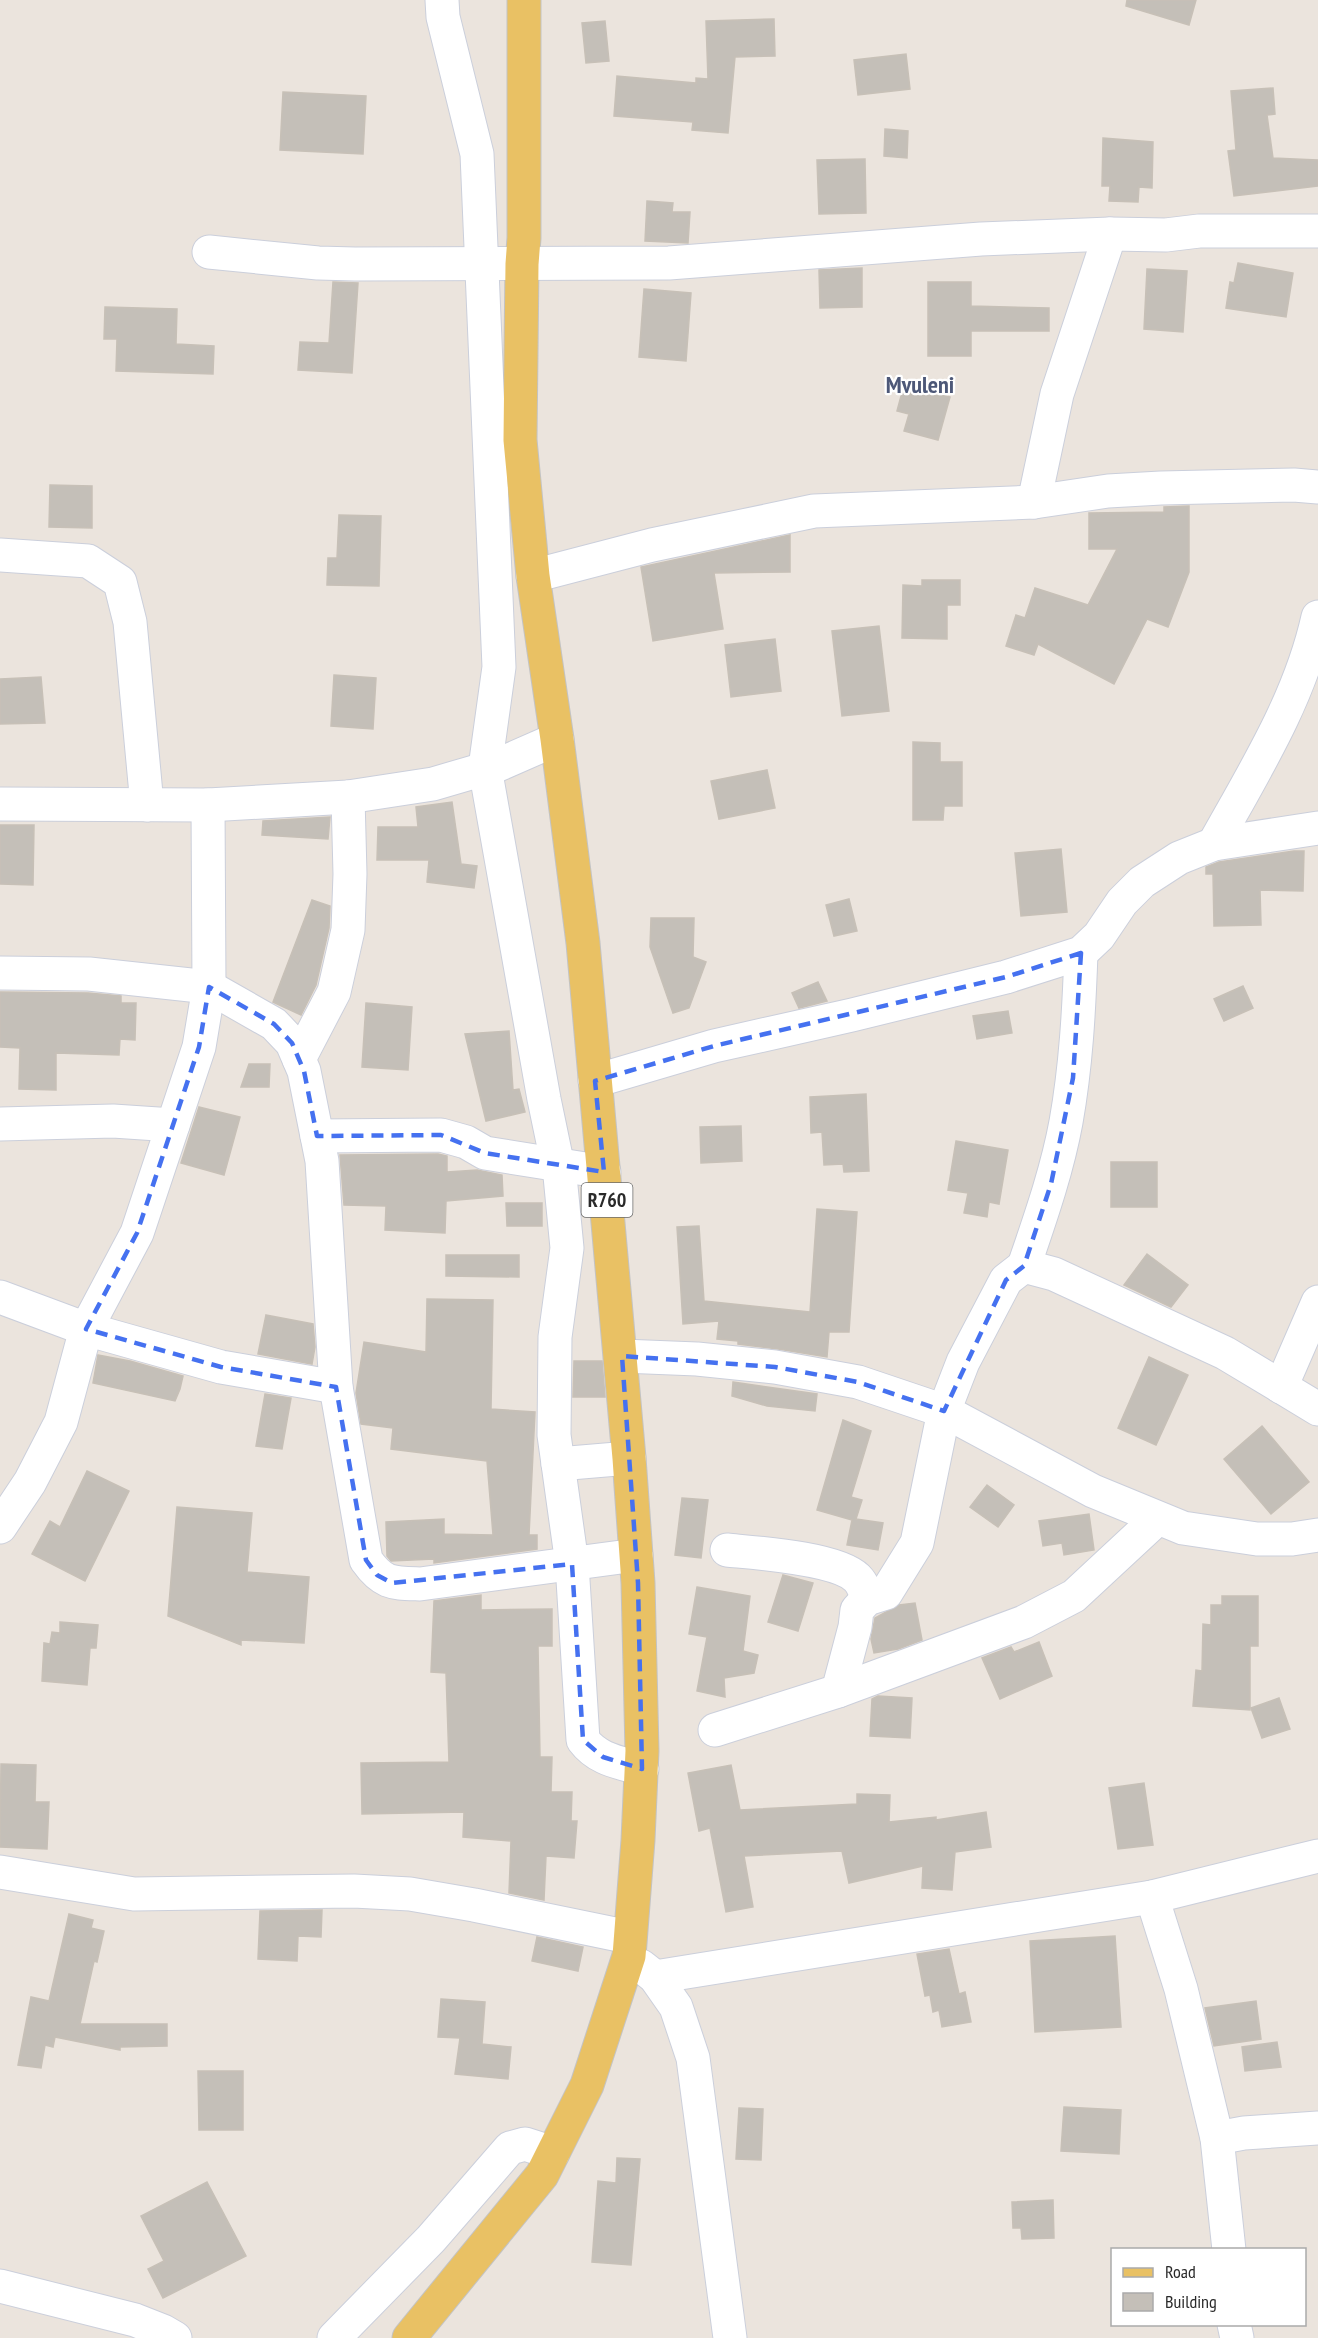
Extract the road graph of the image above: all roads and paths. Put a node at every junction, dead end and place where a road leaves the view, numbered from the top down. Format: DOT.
graph roads {
  1 [pos="442,0"];
  2 [pos="524,0"];
  3 [pos="1318,231"];
  4 [pos="1110,234"];
  5 [pos="209,252"];
  6 [pos="522,264"];
  7 [pos="481,265"];
  8 [pos="488,431"];
  9 [pos="520,431"];
  10 [pos="1318,487"];
  11 [pos="1034,502"];
  12 [pos="0,555"];
  13 [pos="533,576"];
  14 [pos="1318,617"];
  15 [pos="557,739"];
  16 [pos="485,768"];
  17 [pos="348,797"];
  18 [pos="0,804"];
  19 [pos="147,805"];
  20 [pos="208,806"];
  21 [pos="1318,828"];
  22 [pos="1214,844"];
  23 [pos="1082,953"];
  24 [pos="0,973"];
  25 [pos="209,987"];
  26 [pos="298,1059"];
  27 [pos="595,1081"];
  28 [pos="0,1124"];
  29 [pos="173,1125"];
  30 [pos="317,1136"];
  31 [pos="558,1165"];
  32 [pos="604,1172"];
  33 [pos="1024,1266"];
  34 [pos="0,1297"];
  35 [pos="1318,1302"];
  36 [pos="86,1329"];
  37 [pos="622,1356"];
  38 [pos="336,1387"];
  39 [pos="1281,1387"];
  40 [pos="1318,1409"];
  41 [pos="944,1411"];
  42 [pos="629,1458"];
  43 [pos="558,1464"];
  44 [pos="1157,1519"];
  45 [pos="0,1527"];
  46 [pos="1318,1535"];
  47 [pos="727,1550"];
  48 [pos="636,1556"];
  49 [pos="572,1564"];
  50 [pos="867,1599"];
  51 [pos="838,1691"];
  52 [pos="715,1730"];
  53 [pos="642,1769"];
  54 [pos="1318,1856"];
  55 [pos="0,1872"];
  56 [pos="1152,1897"];
  57 [pos="629,1947"];
  58 [pos="655,1977"];
  59 [pos="1318,2128"];
  60 [pos="1217,2138"];
  61 [pos="553,2153"];
  62 [pos="1229,2248"];
  63 [pos="0,2286"];
  64 [pos="175,2338"];
  65 [pos="334,2338"];
  66 [pos="409,2338"];
  67 [pos="730,2338"];
  1 -- 7 [label="street"];
  2 -- 6 [label="main road, R760"];
  3 -- 4 [label="street"];
  4 -- 6 [label="street"];
  4 -- 11 [label="street"];
  5 -- 7 [label="street"];
  6 -- 7 [label="street"];
  6 -- 9 [label="main road, R760"];
  7 -- 8 [label="street"];
  8 -- 9 [label="street"];
  8 -- 16 [label="street"];
  9 -- 13 [label="main road, R760"];
  10 -- 11 [label="street"];
  11 -- 13 [label="street"];
  12 -- 19 [label="street"];
  13 -- 15 [label="main road, R760"];
  14 -- 22 [label="street"];
  15 -- 16 [label="street"];
  15 -- 27 [label="main road, R760"];
  16 -- 17 [label="street"];
  16 -- 31 [label="street"];
  17 -- 20 [label="street"];
  17 -- 26 [label="street"];
  18 -- 19 [label="street"];
  19 -- 20 [label="street"];
  20 -- 25 [label="street"];
  21 -- 22 [label="street"];
  22 -- 23 [label="street"];
  23 -- 27 [label="street"];
  23 -- 33 [label="street"];
  24 -- 25 [label="street"];
  25 -- 26 [label="street"];
  25 -- 29 [label="street"];
  26 -- 30 [label="street"];
  27 -- 32 [label="main road, R760"];
  28 -- 29 [label="street"];
  29 -- 36 [label="street"];
  30 -- 31 [label="street"];
  30 -- 38 [label="street"];
  31 -- 32 [label="street"];
  31 -- 43 [label="street"];
  32 -- 37 [label="main road, R760"];
  33 -- 39 [label="street"];
  33 -- 41 [label="street"];
  34 -- 36 [label="street"];
  35 -- 39 [label="street"];
  36 -- 38 [label="street"];
  36 -- 45 [label="street"];
  37 -- 41 [label="street"];
  37 -- 42 [label="main road, R760"];
  38 -- 49 [label="street"];
  39 -- 40 [label="street"];
  41 -- 44 [label="street"];
  41 -- 50 [label="street"];
  42 -- 43 [label="street"];
  42 -- 48 [label="main road, R760"];
  43 -- 49 [label="street"];
  44 -- 46 [label="street"];
  44 -- 51 [label="street"];
  47 -- 50 [label="street"];
  48 -- 49 [label="street"];
  48 -- 53 [label="main road, R760"];
  49 -- 53 [label="street"];
  50 -- 51 [label="street"];
  51 -- 52 [label="street"];
  53 -- 57 [label="main road, R760"];
  54 -- 56 [label="street"];
  55 -- 57 [label="street"];
  56 -- 58 [label="street"];
  56 -- 60 [label="street"];
  57 -- 58 [label="street"];
  57 -- 61 [label="main road, R760"];
  58 -- 67 [label="street"];
  59 -- 60 [label="street"];
  60 -- 62 [label="street"];
  61 -- 65 [label="street"];
  61 -- 66 [label="main road, R760"];
  63 -- 64 [label="street"];
}
